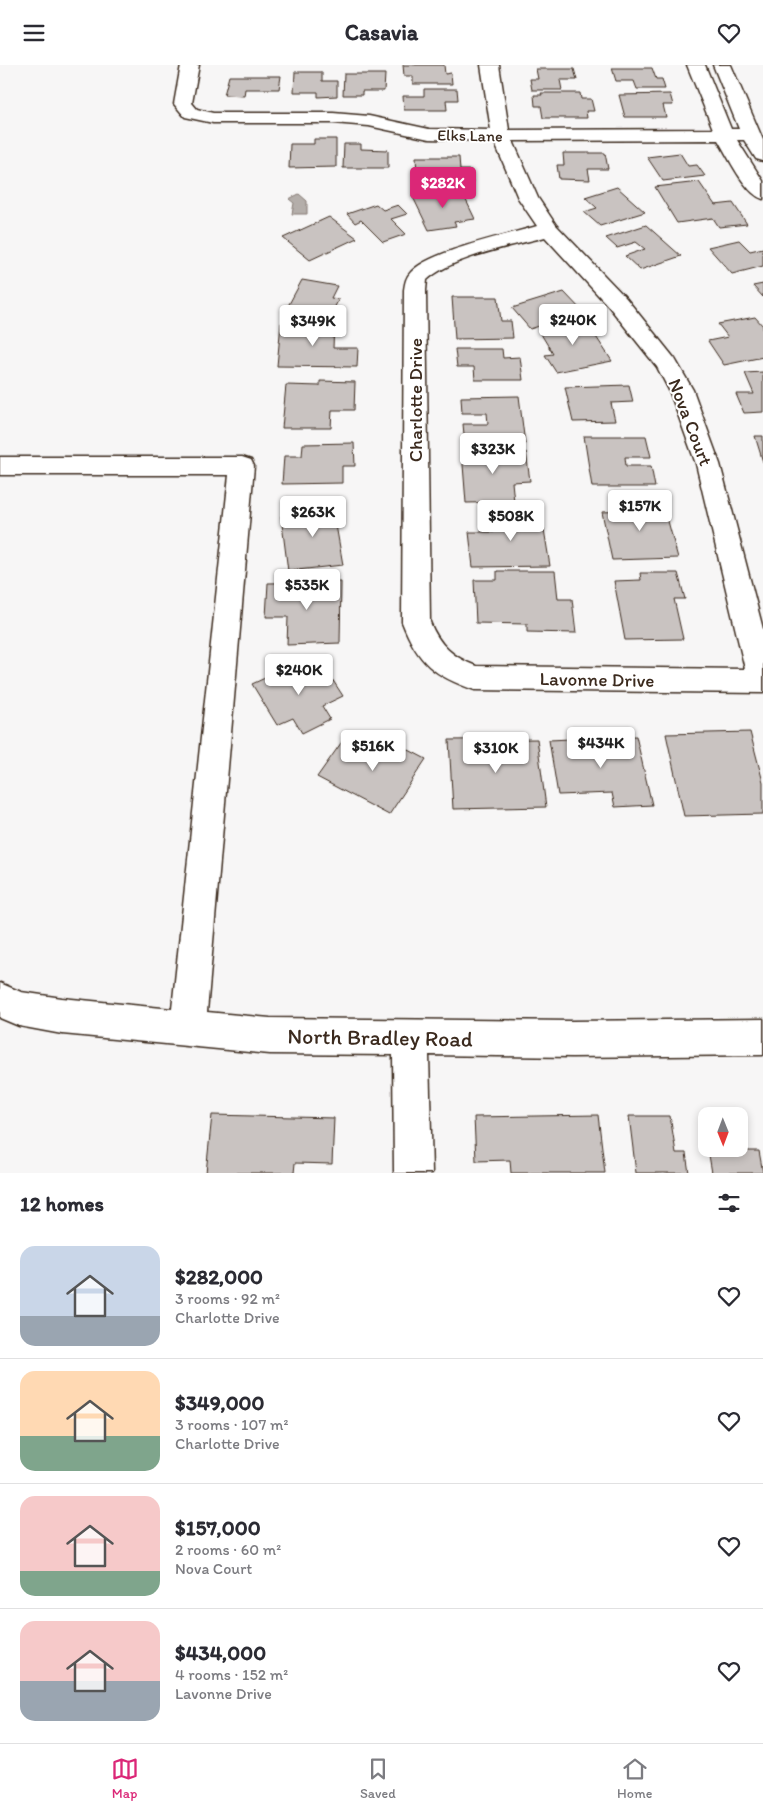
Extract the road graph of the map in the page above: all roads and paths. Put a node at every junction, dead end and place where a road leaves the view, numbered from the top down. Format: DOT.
graph roads {
  1 [pos="190,65"];
  2 [pos="490,65"];
  3 [pos="696,65"];
  4 [pos="722,65"];
  5 [pos="724,134"];
  6 [pos="750,134"];
  7 [pos="501,136"];
  8 [pos="763,155"];
  9 [pos="763,193"];
  10 [pos="549,229"];
  11 [pos="0,466"];
  12 [pos="437,658"];
  13 [pos="763,681"];
  14 [pos="0,1001"];
  15 [pos="188,1028"];
  16 [pos="411,1037"];
  17 [pos="763,1037"];
  18 [pos="413,1173"];
  1 -- 7 [label="street, Elks Lane"];
  2 -- 7 [label="street, Nova Court"];
  3 -- 5 [label="street"];
  4 -- 6 [label="street"];
  5 -- 6 [label="street, Elks Lane"];
  5 -- 7 [label="street, Elks Lane"];
  5 -- 9 [label="street"];
  6 -- 8 [label="street"];
  7 -- 10 [label="street, Nova Court"];
  10 -- 12 [label="street, Charlotte Drive"];
  10 -- 13 [label="street, Nova Court"];
  11 -- 15 [label="street"];
  12 -- 13 [label="street, Lavonne Drive"];
  14 -- 15 [label="street, North Bradley Road"];
  15 -- 16 [label="street, North Bradley Road"];
  16 -- 17 [label="street, North Bradley Road"];
  16 -- 18 [label="street"];
}
